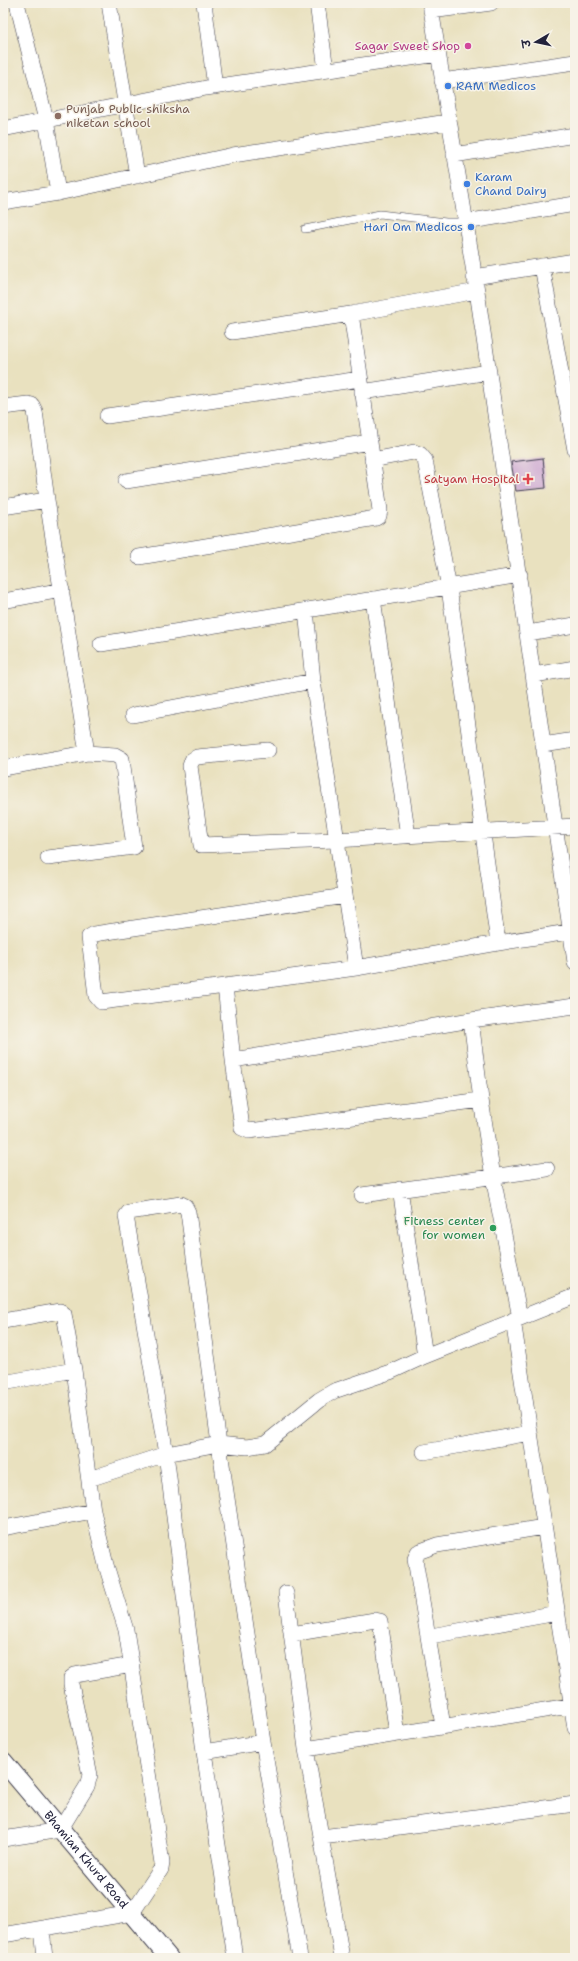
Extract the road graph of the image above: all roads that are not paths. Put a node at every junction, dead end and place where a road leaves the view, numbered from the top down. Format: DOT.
graph roads {
  1 [pos="18,3"];
  2 [pos="109,3"];
  3 [pos="204,3"];
  4 [pos="317,3"];
  5 [pos="491,3"];
  6 [pos="3,5"];
  7 [pos="431,7"];
  8 [pos="438,54"];
  9 [pos="575,62"];
  10 [pos="326,70"];
  11 [pos="442,81"];
  12 [pos="215,86"];
  13 [pos="125,104"];
  14 [pos="46,120"];
  15 [pos="448,122"];
  16 [pos="3,129"];
  17 [pos="575,135"];
  18 [pos="454,155"];
  19 [pos="137,176"];
  20 [pos="58,192"];
  21 [pos="3,202"];
  22 [pos="575,204"];
  23 [pos="465,222"];
  24 [pos="305,229"];
  25 [pos="575,261"];
  26 [pos="542,266"];
  27 [pos="476,284"];
  28 [pos="351,314"];
  29 [pos="232,332"];
  30 [pos="489,372"];
  31 [pos="361,386"];
  32 [pos="3,407"];
  33 [pos="107,416"];
  34 [pos="370,442"];
  35 [pos="575,450"];
  36 [pos="372,460"];
  37 [pos="126,481"];
  38 [pos="47,500"];
  39 [pos="3,507"];
  40 [pos="139,557"];
  41 [pos="520,575"];
  42 [pos="449,588"];
  43 [pos="62,590"];
  44 [pos="373,599"];
  45 [pos="3,601"];
  46 [pos="306,610"];
  47 [pos="575,625"];
  48 [pos="528,633"];
  49 [pos="101,644"];
  50 [pos="575,668"];
  51 [pos="534,675"];
  52 [pos="313,681"];
  53 [pos="133,715"];
  54 [pos="575,740"];
  55 [pos="543,745"];
  56 [pos="268,750"];
  57 [pos="87,753"];
  58 [pos="3,768"];
  59 [pos="575,826"];
  60 [pos="554,827"];
  61 [pos="483,831"];
  62 [pos="408,836"];
  63 [pos="336,840"];
  64 [pos="48,858"];
  65 [pos="345,896"];
  66 [pos="573,932"];
  67 [pos="498,943"];
  68 [pos="575,962"];
  69 [pos="356,968"];
  70 [pos="225,986"];
  71 [pos="575,1006"];
  72 [pos="471,1020"];
  73 [pos="233,1060"];
  74 [pos="481,1100"];
  75 [pos="547,1169"];
  76 [pos="493,1177"];
  77 [pos="400,1189"];
  78 [pos="362,1195"];
  79 [pos="575,1296"];
  80 [pos="516,1319"];
  81 [pos="3,1321"];
  82 [pos="425,1356"];
  83 [pos="74,1370"];
  84 [pos="3,1383"];
  85 [pos="530,1433"];
  86 [pos="218,1444"];
  87 [pos="424,1452"];
  88 [pos="166,1454"];
  89 [pos="89,1479"];
  90 [pos="93,1511"];
  91 [pos="544,1527"];
  92 [pos="3,1528"];
  93 [pos="286,1593"];
  94 [pos="557,1613"];
  95 [pos="292,1634"];
  96 [pos="436,1634"];
  97 [pos="132,1666"];
  98 [pos="573,1705"];
  99 [pos="442,1726"];
  100 [pos="575,1728"];
  101 [pos="397,1734"];
  102 [pos="263,1742"];
  103 [pos="306,1748"];
  104 [pos="204,1752"];
  105 [pos="3,1762"];
  106 [pos="575,1804"];
  107 [pos="60,1830"];
  108 [pos="322,1837"];
  109 [pos="3,1839"];
  110 [pos="132,1913"];
  111 [pos="42,1929"];
  112 [pos="3,1935"];
  113 [pos="45,1958"];
  114 [pos="169,1958"];
  115 [pos="235,1958"];
  116 [pos="300,1958"];
  117 [pos="342,1958"];
  1 -- 6 [label="street"];
  1 -- 14 [label="street"];
  2 -- 13 [label="street"];
  3 -- 12 [label="street"];
  4 -- 10 [label="street"];
  5 -- 7 [label="street"];
  7 -- 8 [label="street"];
  8 -- 10 [label="street"];
  8 -- 11 [label="street"];
  9 -- 11 [label="street"];
  10 -- 12 [label="street"];
  11 -- 15 [label="street"];
  12 -- 13 [label="street"];
  13 -- 14 [label="street"];
  13 -- 19 [label="street"];
  14 -- 16 [label="street"];
  14 -- 20 [label="street"];
  15 -- 18 [label="street"];
  15 -- 19 [label="street"];
  17 -- 18 [label="street"];
  18 -- 23 [label="street"];
  19 -- 20 [label="street"];
  20 -- 21 [label="street"];
  22 -- 23 [label="street"];
  23 -- 24 [label="lane"];
  23 -- 27 [label="street"];
  25 -- 26 [label="street"];
  26 -- 27 [label="street"];
  26 -- 35 [label="street"];
  27 -- 28 [label="street"];
  27 -- 30 [label="street"];
  28 -- 29 [label="street"];
  28 -- 31 [label="street"];
  30 -- 31 [label="street"];
  30 -- 41 [label="street"];
  31 -- 33 [label="street"];
  31 -- 34 [label="street"];
  32 -- 38 [label="street"];
  34 -- 36 [label="street"];
  34 -- 37 [label="street"];
  36 -- 40 [label="street"];
  36 -- 42 [label="street"];
  38 -- 39 [label="street"];
  38 -- 43 [label="street"];
  41 -- 42 [label="street"];
  41 -- 48 [label="street"];
  42 -- 44 [label="street"];
  42 -- 61 [label="street"];
  43 -- 45 [label="street"];
  43 -- 57 [label="street"];
  44 -- 46 [label="street"];
  44 -- 62 [label="street"];
  46 -- 49 [label="street"];
  46 -- 52 [label="street"];
  47 -- 48 [label="street"];
  48 -- 51 [label="street"];
  50 -- 51 [label="street"];
  51 -- 55 [label="street"];
  52 -- 53 [label="street"];
  52 -- 63 [label="street"];
  54 -- 55 [label="street"];
  55 -- 60 [label="street"];
  56 -- 63 [label="street"];
  57 -- 58 [label="street"];
  57 -- 64 [label="street"];
  59 -- 60 [label="street"];
  60 -- 61 [label="street"];
  60 -- 66 [label="street"];
  61 -- 62 [label="street"];
  61 -- 67 [label="street"];
  62 -- 63 [label="street"];
  63 -- 65 [label="street"];
  65 -- 69 [label="street"];
  65 -- 70 [label="street"];
  66 -- 67 [label="street"];
  66 -- 68 [label="street"];
  67 -- 69 [label="street"];
  69 -- 70 [label="street"];
  70 -- 73 [label="street"];
  71 -- 72 [label="street"];
  72 -- 73 [label="street"];
  72 -- 74 [label="street"];
  73 -- 74 [label="street"];
  74 -- 76 [label="street"];
  75 -- 76 [label="street"];
  76 -- 77 [label="street"];
  76 -- 80 [label="street"];
  77 -- 78 [label="street"];
  77 -- 82 [label="street"];
  79 -- 80 [label="street"];
  80 -- 82 [label="street"];
  80 -- 85 [label="street"];
  81 -- 83 [label="street"];
  82 -- 86 [label="street"];
  83 -- 84 [label="street"];
  83 -- 89 [label="street"];
  85 -- 87 [label="street"];
  85 -- 91 [label="street"];
  86 -- 88 [label="street"];
  86 -- 88 [label="street"];
  86 -- 102 [label="street"];
  88 -- 89 [label="street"];
  88 -- 104 [label="street"];
  89 -- 90 [label="street"];
  90 -- 92 [label="street"];
  90 -- 97 [label="street"];
  91 -- 94 [label="street"];
  91 -- 99 [label="street"];
  93 -- 95 [label="street"];
  94 -- 96 [label="street"];
  94 -- 98 [label="street"];
  95 -- 101 [label="street"];
  95 -- 103 [label="street"];
  97 -- 107 [label="street"];
  97 -- 110 [label="street"];
  98 -- 99 [label="street"];
  98 -- 100 [label="street"];
  99 -- 101 [label="street"];
  101 -- 103 [label="street"];
  102 -- 104 [label="street"];
  102 -- 116 [label="street"];
  103 -- 108 [label="street"];
  104 -- 115 [label="street"];
  105 -- 107 [label="street, Bhamian Khurd Road"];
  106 -- 108 [label="street"];
  107 -- 109 [label="street"];
  107 -- 110 [label="street, Bhamian Khurd Road"];
  108 -- 117 [label="street"];
  110 -- 111 [label="street"];
  110 -- 114 [label="street, Bhamian Khurd Road"];
  111 -- 112 [label="street"];
  111 -- 113 [label="street"];
}
